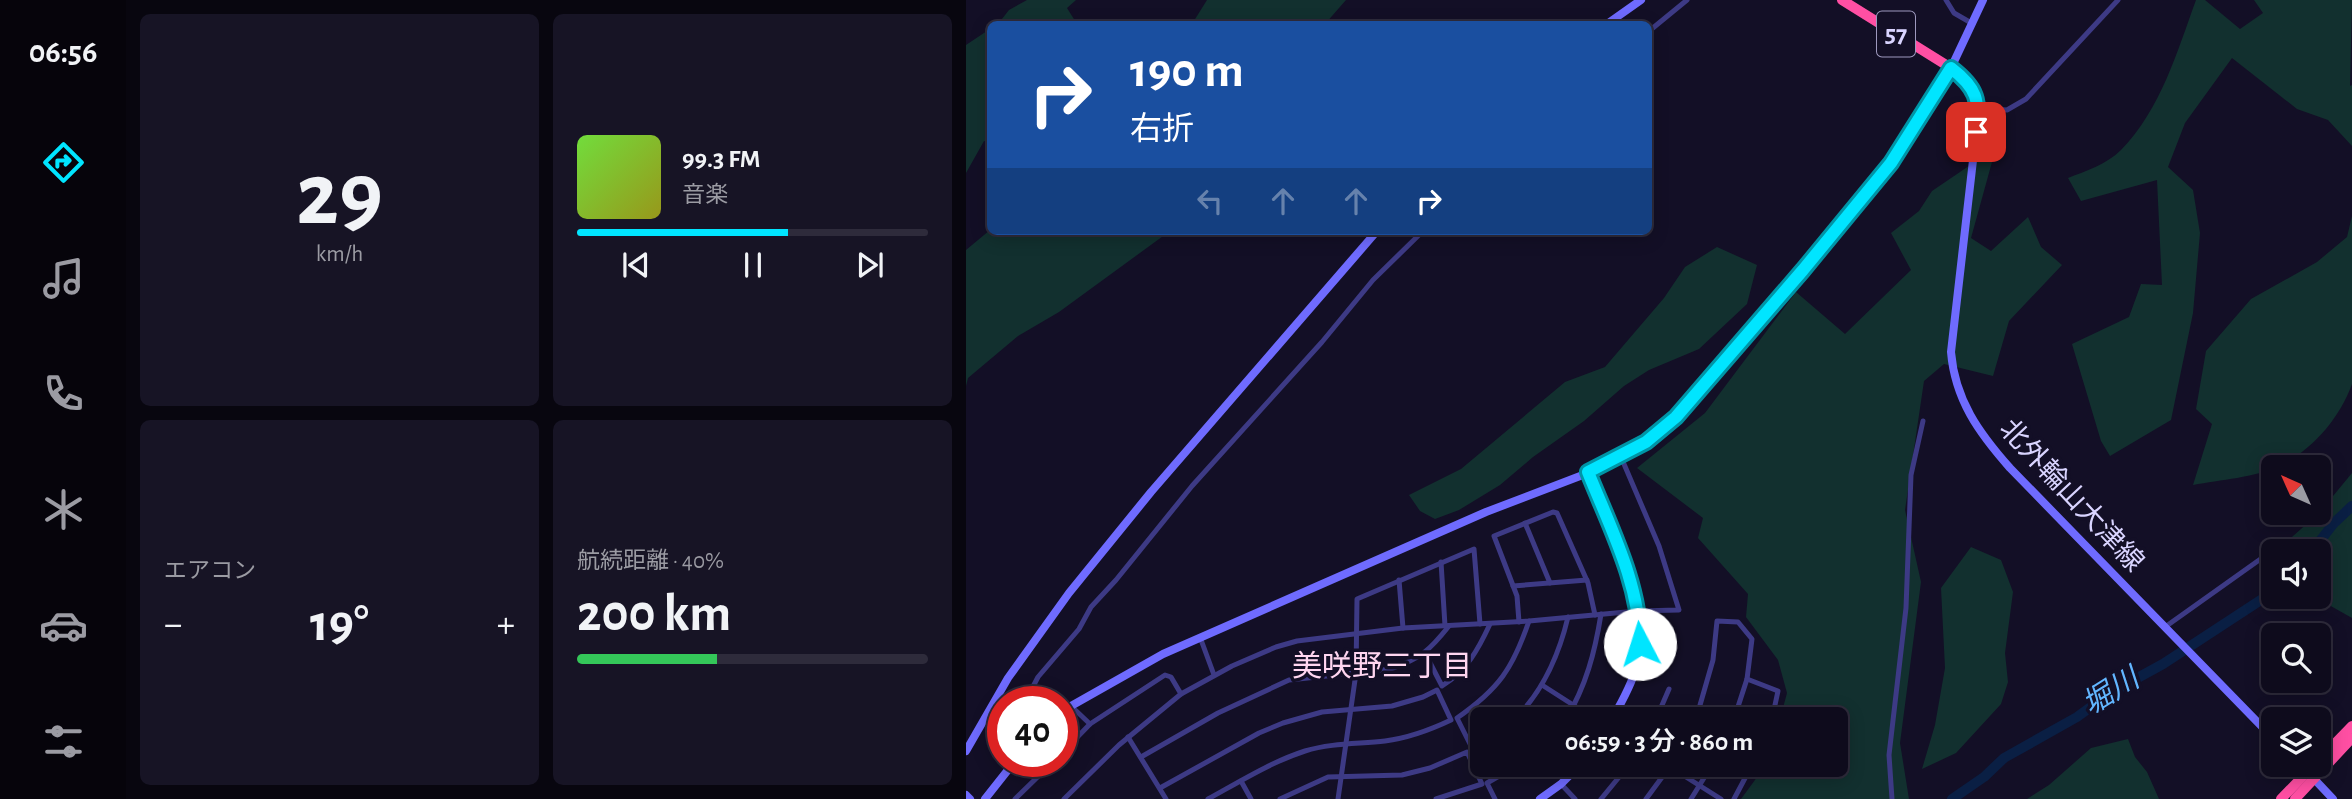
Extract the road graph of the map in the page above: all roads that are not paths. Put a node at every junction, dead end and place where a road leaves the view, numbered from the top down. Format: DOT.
graph roads {
  1 [pos="1641,0"];
  2 [pos="1687,0"];
  3 [pos="1842,0"];
  4 [pos="1946,0"];
  5 [pos="1983,0"];
  6 [pos="2118,0"];
  7 [pos="1611,21"];
  8 [pos="1973,24"];
  9 [pos="1652,29"];
  10 [pos="1951,68"];
  11 [pos="1979,108"];
  12 [pos="1374,235"];
  13 [pos="1417,235"];
  14 [pos="1923,421"];
  15 [pos="1621,457"];
  16 [pos="1588,472"];
  17 [pos="1525,523"];
  18 [pos="2261,559"];
  19 [pos="1441,562"];
  20 [pos="1399,580"];
  21 [pos="1587,580"];
  22 [pos="1550,583"];
  23 [pos="1513,586"];
  24 [pos="1637,611"];
  25 [pos="1598,615"];
  26 [pos="1568,617"];
  27 [pos="1529,621"];
  28 [pos="1519,622"];
  29 [pos="1480,624"];
  30 [pos="1490,624"];
  31 [pos="1447,626"];
  32 [pos="2165,627"];
  33 [pos="1403,628"];
  34 [pos="1357,633"];
  35 [pos="1200,637"];
  36 [pos="1425,653"];
  37 [pos="1356,673"];
  38 [pos="1213,675"];
  39 [pos="1747,679"];
  40 [pos="1542,685"];
  41 [pos="1033,686"];
  42 [pos="1440,688"];
  43 [pos="1669,689"];
  44 [pos="1181,694"];
  45 [pos="1078,702"];
  46 [pos="1574,706"];
  47 [pos="1525,707"];
  48 [pos="1619,707"];
  49 [pos="1661,707"];
  50 [pos="1700,707"];
  51 [pos="1738,707"];
  52 [pos="1775,707"];
  53 [pos="1352,709"];
  54 [pos="1078,713"];
  55 [pos="1454,719"];
  56 [pos="1090,724"];
  57 [pos="2261,726"];
  58 [pos="2352,726"];
  59 [pos="1078,736"];
  60 [pos="1128,737"];
  61 [pos="2352,738"];
  62 [pos="1347,743"];
  63 [pos="2331,748"];
  64 [pos="966,751"];
  65 [pos="1470,751"];
  66 [pos="2331,754"];
  67 [pos="1141,757"];
  68 [pos="1340,776"];
  69 [pos="1002,777"];
  70 [pos="1038,777"];
  71 [pos="1482,777"];
  72 [pos="1496,777"];
  73 [pos="1568,777"];
  74 [pos="1619,777"];
  75 [pos="1661,777"];
  76 [pos="1688,777"];
  77 [pos="1705,777"];
  78 [pos="1746,777"];
  79 [pos="2302,777"];
  80 [pos="2306,777"];
  81 [pos="2315,777"];
  82 [pos="1241,781"];
  83 [pos="1485,783"];
  84 [pos="1561,784"];
  85 [pos="1700,785"];
  86 [pos="1160,788"];
  87 [pos="966,795"];
  88 [pos="970,799"];
  89 [pos="985,799"];
  90 [pos="1015,799"];
  91 [pos="1064,799"];
  92 [pos="1166,799"];
  93 [pos="1208,799"];
  94 [pos="1251,799"];
  95 [pos="1280,799"];
  96 [pos="1338,799"];
  97 [pos="1436,799"];
  98 [pos="1495,799"];
  99 [pos="1540,799"];
  100 [pos="1575,799"];
  101 [pos="1601,799"];
  102 [pos="1646,799"];
  103 [pos="1691,799"];
  104 [pos="1721,799"];
  105 [pos="1734,799"];
  106 [pos="1892,799"];
  107 [pos="2281,799"];
  108 [pos="2295,799"];
  109 [pos="2333,799"];
  1 -- 7 [label="street"];
  2 -- 9 [label="street"];
  3 -- 10 [label="highway, 57"];
  4 -- 8 [label="street"];
  5 -- 8 [label="street"];
  6 -- 11 [label="street"];
  8 -- 10 [label="street"];
  10 -- 11 [label="street"];
  10 -- 15 [label="street"];
  11 -- 32 [label="street, 北外輪山大津線"];
  12 -- 64 [label="street"];
  13 -- 41 [label="street"];
  14 -- 106 [label="street"];
  15 -- 16 [label="street"];
  15 -- 24 [label="street"];
  16 -- 24 [label="street"];
  16 -- 35 [label="street"];
  17 -- 21 [label="street"];
  17 -- 22 [label="street"];
  17 -- 23 [label="street"];
  18 -- 32 [label="street"];
  19 -- 20 [label="street"];
  19 -- 29 [label="street"];
  19 -- 31 [label="street"];
  20 -- 33 [label="street"];
  20 -- 34 [label="street"];
  21 -- 22 [label="street"];
  21 -- 25 [label="street"];
  22 -- 23 [label="street"];
  23 -- 28 [label="street"];
  24 -- 25 [label="street"];
  24 -- 48 [label="street"];
  25 -- 26 [label="street"];
  25 -- 46 [label="street"];
  26 -- 27 [label="street"];
  26 -- 40 [label="street"];
  27 -- 28 [label="street"];
  27 -- 55 [label="street"];
  28 -- 30 [label="street"];
  29 -- 30 [label="street"];
  29 -- 31 [label="street"];
  30 -- 42 [label="street"];
  31 -- 33 [label="street"];
  31 -- 36 [label="street"];
  32 -- 57 [label="street, 北外輪山大津線"];
  33 -- 34 [label="street"];
  34 -- 37 [label="street"];
  34 -- 38 [label="street"];
  35 -- 38 [label="street"];
  35 -- 45 [label="street"];
  36 -- 37 [label="street"];
  36 -- 42 [label="street"];
  37 -- 53 [label="street"];
  37 -- 67 [label="street"];
  38 -- 44 [label="street"];
  39 -- 50 [label="street"];
  39 -- 51 [label="street"];
  39 -- 52 [label="street"];
  40 -- 46 [label="street"];
  40 -- 47 [label="street"];
  42 -- 53 [label="street"];
  42 -- 55 [label="street"];
  43 -- 49 [label="street"];
  44 -- 56 [label="street"];
  44 -- 60 [label="street"];
  53 -- 62 [label="street"];
  53 -- 86 [label="street"];
  54 -- 56 [label="street"];
  55 -- 62 [label="street"];
  55 -- 65 [label="street"];
  56 -- 59 [label="street"];
  58 -- 63 [label="highway"];
  60 -- 67 [label="street"];
  60 -- 91 [label="street"];
  61 -- 66 [label="highway"];
  62 -- 68 [label="street"];
  62 -- 82 [label="street"];
  65 -- 68 [label="street"];
  67 -- 86 [label="street"];
  68 -- 95 [label="street"];
  68 -- 96 [label="street"];
  69 -- 89 [label="street"];
  70 -- 90 [label="street"];
  71 -- 83 [label="street"];
  72 -- 83 [label="street"];
  73 -- 84 [label="street"];
  74 -- 101 [label="street"];
  75 -- 102 [label="street"];
  76 -- 85 [label="street"];
  77 -- 85 [label="street"];
  78 -- 105 [label="street"];
  79 -- 107 [label="highway"];
  80 -- 108 [label="highway"];
  81 -- 109 [label="street"];
  82 -- 93 [label="street"];
  82 -- 94 [label="street"];
  83 -- 97 [label="street"];
  83 -- 98 [label="street"];
  84 -- 99 [label="street"];
  84 -- 100 [label="street"];
  85 -- 103 [label="street"];
  85 -- 104 [label="street"];
  86 -- 92 [label="street"];
  87 -- 88 [label="street"];
}
